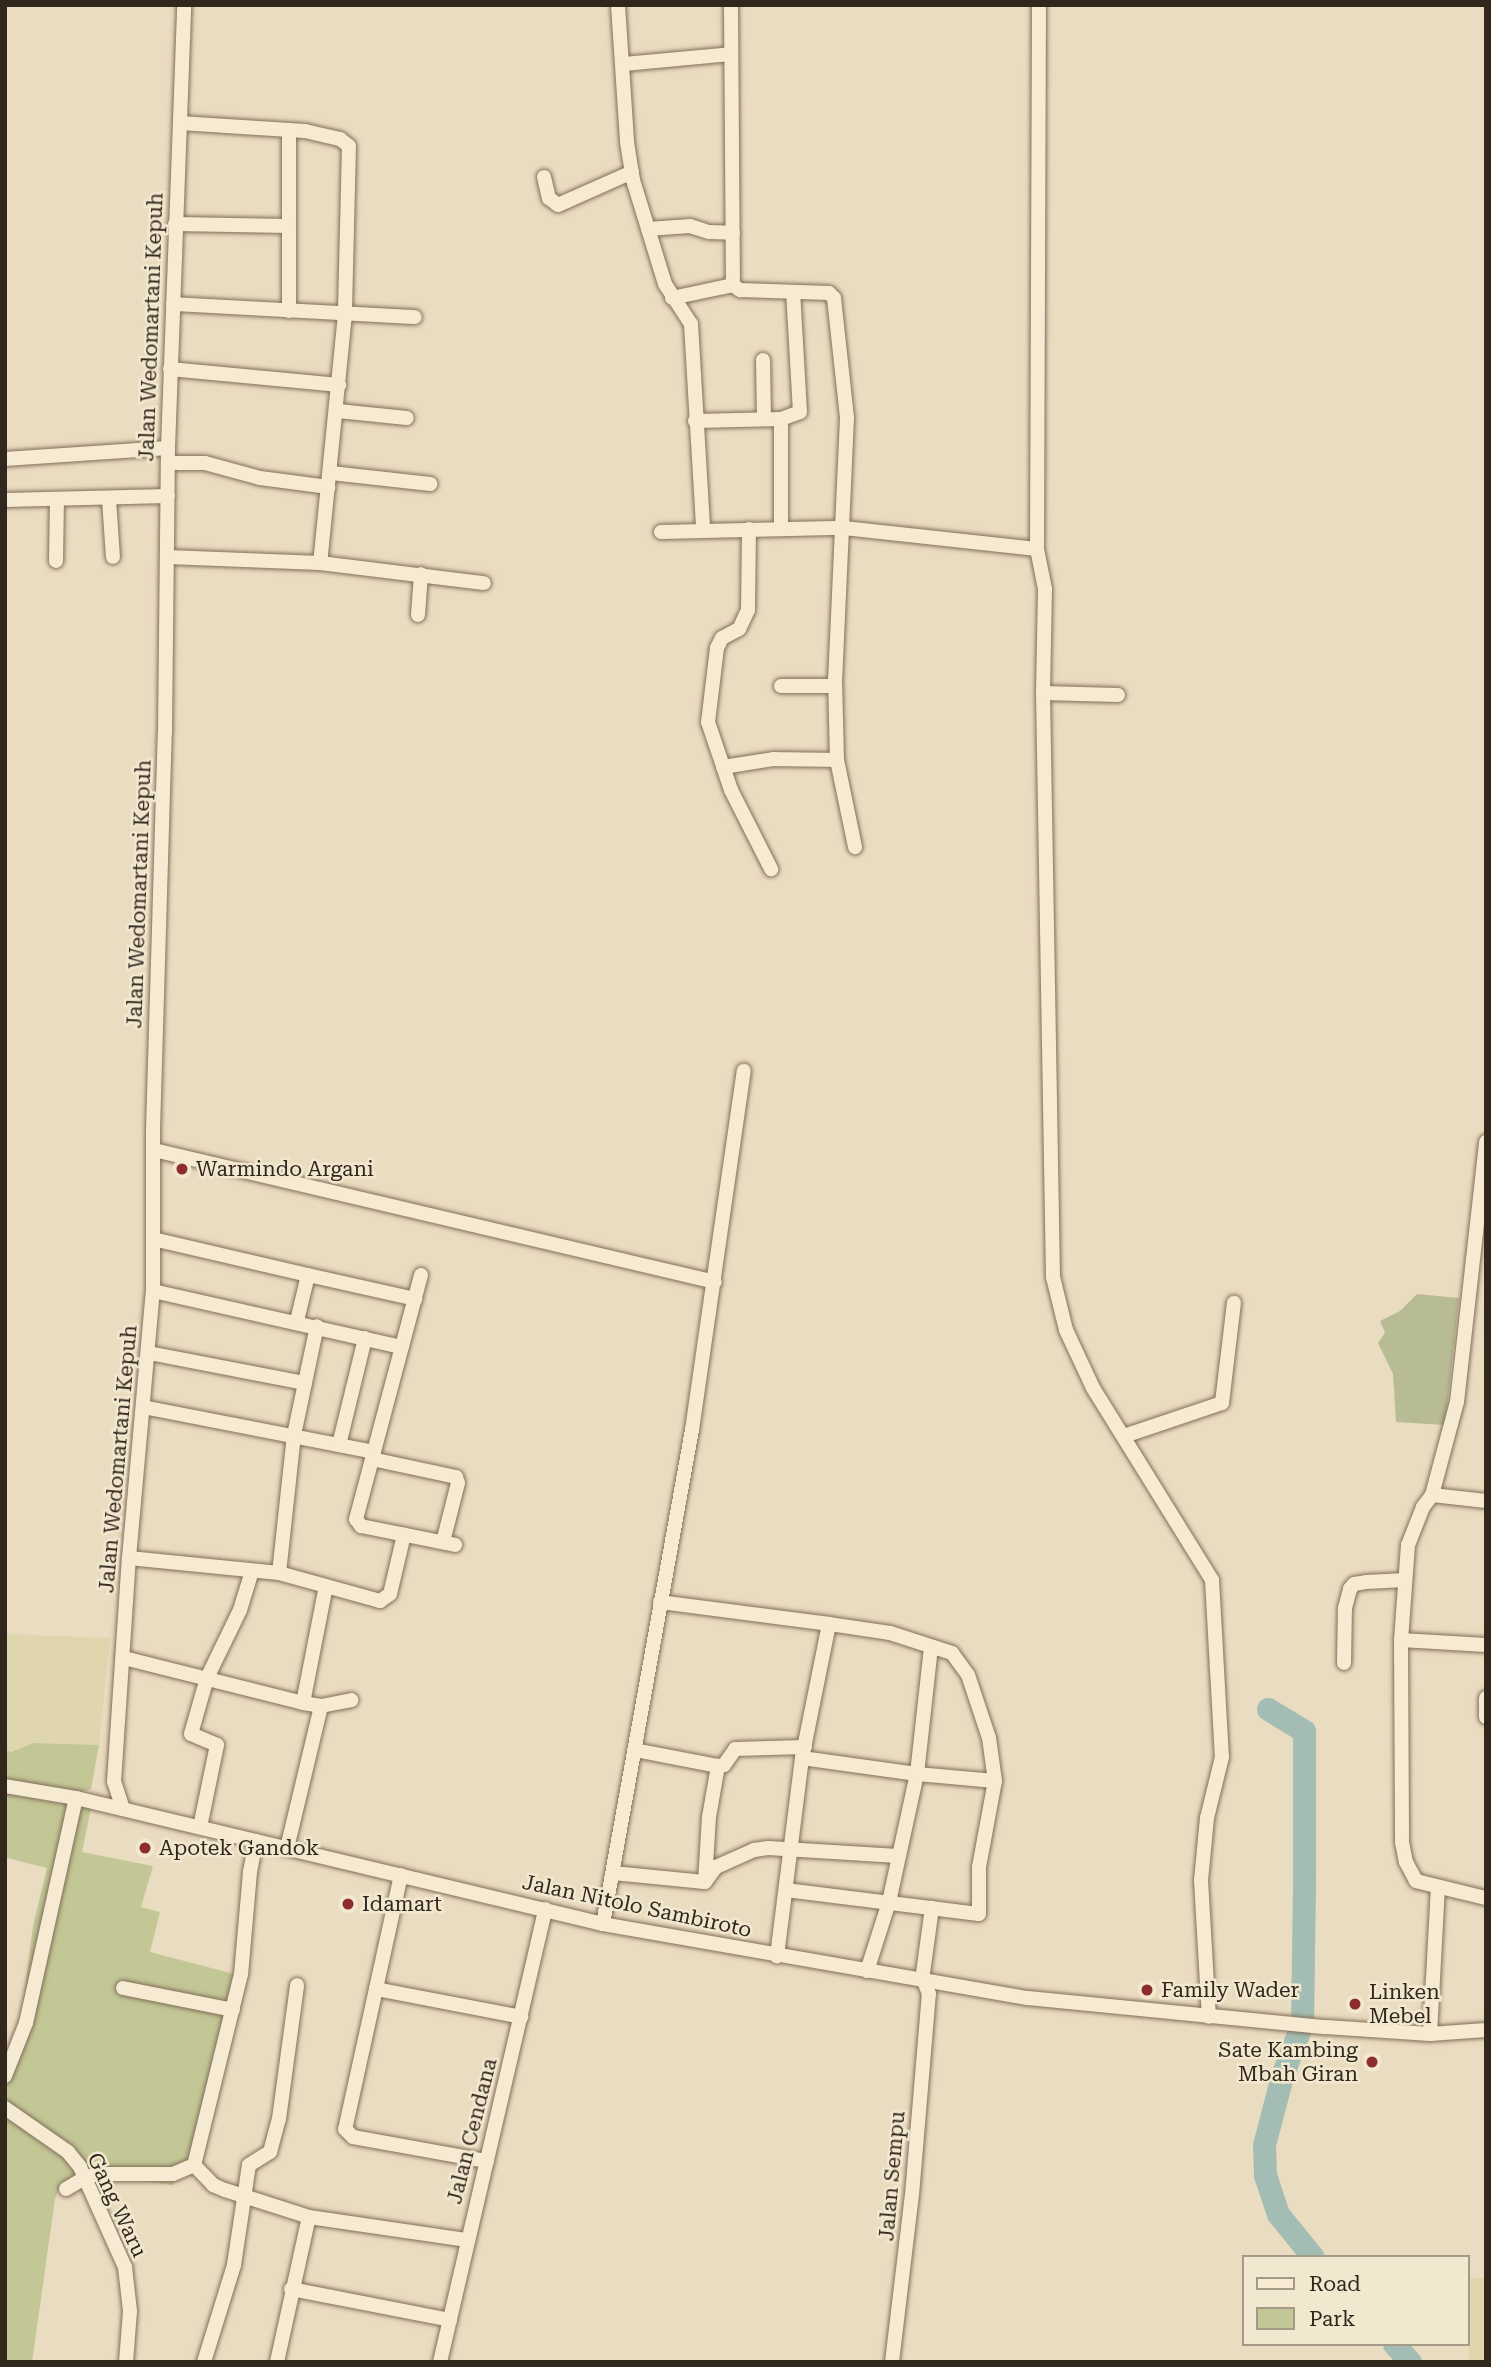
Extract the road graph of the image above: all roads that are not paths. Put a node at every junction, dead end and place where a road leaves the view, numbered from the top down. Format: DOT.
graph roads {
  1 [pos="184,5"];
  2 [pos="618,5"];
  3 [pos="731,5"];
  4 [pos="1039,5"];
  5 [pos="731,54"];
  6 [pos="624,64"];
  7 [pos="180,123"];
  8 [pos="289,130"];
  9 [pos="632,172"];
  10 [pos="544,177"];
  11 [pos="175,224"];
  12 [pos="289,226"];
  13 [pos="648,229"];
  14 [pos="733,233"];
  15 [pos="733,285"];
  16 [pos="793,292"];
  17 [pos="672,298"];
  18 [pos="173,304"];
  19 [pos="289,311"];
  20 [pos="345,314"];
  21 [pos="415,317"];
  22 [pos="763,360"];
  23 [pos="170,369"];
  24 [pos="340,385"];
  25 [pos="338,411"];
  26 [pos="407,418"];
  27 [pos="764,419"];
  28 [pos="781,419"];
  29 [pos="695,421"];
  30 [pos="168,455"];
  31 [pos="5,459"];
  32 [pos="329,480"];
  33 [pos="430,484"];
  34 [pos="168,496"];
  35 [pos="57,499"];
  36 [pos="109,499"];
  37 [pos="5,500"];
  38 [pos="844,528"];
  39 [pos="703,529"];
  40 [pos="749,529"];
  41 [pos="781,529"];
  42 [pos="661,532"];
  43 [pos="1037,549"];
  44 [pos="113,557"];
  45 [pos="168,557"];
  46 [pos="56,561"];
  47 [pos="320,563"];
  48 [pos="421,574"];
  49 [pos="484,583"];
  50 [pos="418,615"];
  51 [pos="781,686"];
  52 [pos="835,686"];
  53 [pos="1043,693"];
  54 [pos="1118,695"];
  55 [pos="837,760"];
  56 [pos="723,767"];
  57 [pos="855,847"];
  58 [pos="771,869"];
  59 [pos="744,1070"];
  60 [pos="1486,1142"];
  61 [pos="153,1150"];
  62 [pos="153,1239"];
  63 [pos="308,1275"];
  64 [pos="421,1275"];
  65 [pos="715,1282"];
  66 [pos="153,1291"];
  67 [pos="415,1299"];
  68 [pos="1234,1303"];
  69 [pos="297,1321"];
  70 [pos="317,1326"];
  71 [pos="365,1338"];
  72 [pos="402,1347"];
  73 [pos="149,1353"];
  74 [pos="305,1383"];
  75 [pos="143,1407"];
  76 [pos="294,1435"];
  77 [pos="1124,1436"];
  78 [pos="340,1445"];
  79 [pos="373,1455"];
  80 [pos="1432,1495"];
  81 [pos="1486,1501"];
  82 [pos="404,1535"];
  83 [pos="129,1558"];
  84 [pos="252,1572"];
  85 [pos="279,1573"];
  86 [pos="1405,1580"];
  87 [pos="326,1586"];
  88 [pos="660,1602"];
  89 [pos="829,1623"];
  90 [pos="1402,1640"];
  91 [pos="1486,1645"];
  92 [pos="931,1647"];
  93 [pos="124,1658"];
  94 [pos="1344,1663"];
  95 [pos="207,1678"];
  96 [pos="1486,1698"];
  97 [pos="351,1700"];
  98 [pos="303,1703"];
  99 [pos="321,1706"];
  100 [pos="1486,1717"];
  101 [pos="635,1750"];
  102 [pos="804,1752"];
  103 [pos="718,1766"];
  104 [pos="916,1774"];
  105 [pos="995,1781"];
  106 [pos="114,1782"];
  107 [pos="5,1786"];
  108 [pos="76,1798"];
  109 [pos="97,1802"];
  110 [pos="123,1809"];
  111 [pos="200,1827"];
  112 [pos="257,1841"];
  113 [pos="287,1848"];
  114 [pos="791,1848"];
  115 [pos="898,1856"];
  116 [pos="614,1872"];
  117 [pos="401,1875"];
  118 [pos="705,1882"];
  119 [pos="1438,1888"];
  120 [pos="786,1890"];
  121 [pos="1486,1898"];
  122 [pos="889,1902"];
  123 [pos="932,1908"];
  124 [pos="545,1909"];
  125 [pos="603,1924"];
  126 [pos="777,1956"];
  127 [pos="867,1971"];
  128 [pos="928,1984"];
  129 [pos="298,1985"];
  130 [pos="123,1988"];
  131 [pos="376,1989"];
  132 [pos="233,2010"];
  133 [pos="521,2017"];
  134 [pos="1209,2017"];
  135 [pos="1486,2030"];
  136 [pos="1430,2034"];
  137 [pos="5,2076"];
  138 [pos="5,2108"];
  139 [pos="486,2161"];
  140 [pos="194,2165"];
  141 [pos="84,2178"];
  142 [pos="66,2189"];
  143 [pos="243,2195"];
  144 [pos="309,2217"];
  145 [pos="467,2240"];
  146 [pos="291,2289"];
  147 [pos="450,2320"];
  148 [pos="129,2361"];
  149 [pos="204,2362"];
  150 [pos="277,2362"];
  151 [pos="440,2362"];
  152 [pos="892,2362"];
  1 -- 7 [label="street, Jalan Wedomartani Kepuh"];
  2 -- 6 [label="street"];
  3 -- 5 [label="street"];
  4 -- 43 [label="street"];
  5 -- 6 [label="street"];
  5 -- 14 [label="street"];
  6 -- 9 [label="street"];
  7 -- 8 [label="street"];
  7 -- 11 [label="street, Jalan Wedomartani Kepuh"];
  8 -- 12 [label="street"];
  8 -- 20 [label="street"];
  9 -- 10 [label="street"];
  9 -- 13 [label="street"];
  11 -- 12 [label="street"];
  11 -- 18 [label="street, Jalan Wedomartani Kepuh"];
  12 -- 19 [label="street"];
  13 -- 14 [label="street"];
  13 -- 17 [label="street"];
  14 -- 15 [label="street"];
  15 -- 16 [label="street"];
  15 -- 17 [label="street"];
  16 -- 28 [label="street"];
  16 -- 38 [label="street"];
  17 -- 29 [label="street"];
  18 -- 19 [label="street"];
  18 -- 23 [label="street, Jalan Wedomartani Kepuh"];
  19 -- 20 [label="street"];
  20 -- 21 [label="street"];
  20 -- 24 [label="street"];
  22 -- 27 [label="street"];
  23 -- 24 [label="street"];
  23 -- 30 [label="street, Jalan Wedomartani Kepuh"];
  24 -- 25 [label="street"];
  25 -- 26 [label="street"];
  25 -- 32 [label="street"];
  27 -- 28 [label="street"];
  27 -- 29 [label="street"];
  28 -- 41 [label="street"];
  29 -- 39 [label="street"];
  30 -- 31 [label="street"];
  30 -- 32 [label="street"];
  30 -- 34 [label="street, Jalan Wedomartani Kepuh"];
  32 -- 33 [label="street"];
  32 -- 47 [label="street"];
  34 -- 36 [label="street"];
  34 -- 45 [label="street, Jalan Wedomartani Kepuh"];
  35 -- 36 [label="street"];
  35 -- 37 [label="street"];
  35 -- 46 [label="street"];
  36 -- 44 [label="street"];
  38 -- 41 [label="street"];
  38 -- 43 [label="street"];
  38 -- 52 [label="street"];
  39 -- 40 [label="street"];
  39 -- 42 [label="street"];
  40 -- 41 [label="street"];
  40 -- 56 [label="street"];
  43 -- 53 [label="street"];
  45 -- 47 [label="street"];
  45 -- 61 [label="street, Jalan Wedomartani Kepuh"];
  47 -- 48 [label="street"];
  48 -- 49 [label="street"];
  48 -- 50 [label="street"];
  51 -- 52 [label="street"];
  52 -- 55 [label="street"];
  53 -- 54 [label="street"];
  53 -- 77 [label="street"];
  55 -- 56 [label="street"];
  55 -- 57 [label="street"];
  56 -- 58 [label="street"];
  59 -- 65 [label="street"];
  60 -- 80 [label="street"];
  61 -- 62 [label="street, Jalan Wedomartani Kepuh"];
  61 -- 65 [label="street"];
  62 -- 63 [label="street"];
  62 -- 66 [label="street, Jalan Wedomartani Kepuh"];
  63 -- 67 [label="street"];
  63 -- 69 [label="street"];
  64 -- 67 [label="street"];
  65 -- 88 [label="street"];
  66 -- 69 [label="street"];
  66 -- 73 [label="street, Jalan Wedomartani Kepuh"];
  67 -- 72 [label="street"];
  68 -- 77 [label="street"];
  69 -- 70 [label="street"];
  70 -- 71 [label="street"];
  70 -- 74 [label="street"];
  71 -- 72 [label="street"];
  71 -- 78 [label="street"];
  72 -- 79 [label="street"];
  73 -- 74 [label="street"];
  73 -- 75 [label="street, Jalan Wedomartani Kepuh"];
  74 -- 76 [label="street"];
  75 -- 76 [label="street"];
  75 -- 83 [label="street, Jalan Wedomartani Kepuh"];
  76 -- 78 [label="street"];
  76 -- 85 [label="street"];
  77 -- 134 [label="street"];
  78 -- 79 [label="street"];
  79 -- 82 [label="street"];
  79 -- 82 [label="street"];
  80 -- 81 [label="street"];
  80 -- 86 [label="street"];
  82 -- 87 [label="street"];
  83 -- 84 [label="street"];
  83 -- 93 [label="street, Jalan Wedomartani Kepuh"];
  84 -- 85 [label="street"];
  84 -- 95 [label="street"];
  85 -- 87 [label="street"];
  86 -- 90 [label="street"];
  86 -- 94 [label="street"];
  87 -- 98 [label="street"];
  88 -- 89 [label="street"];
  88 -- 101 [label="street"];
  89 -- 92 [label="street"];
  89 -- 102 [label="street"];
  90 -- 91 [label="street"];
  90 -- 119 [label="street"];
  92 -- 104 [label="street"];
  92 -- 105 [label="street"];
  93 -- 95 [label="street"];
  93 -- 106 [label="street, Jalan Wedomartani Kepuh"];
  95 -- 98 [label="street"];
  95 -- 111 [label="street"];
  96 -- 100 [label="street"];
  97 -- 99 [label="street"];
  98 -- 99 [label="street"];
  99 -- 113 [label="street"];
  101 -- 103 [label="street"];
  101 -- 116 [label="street"];
  102 -- 103 [label="street"];
  102 -- 104 [label="street"];
  102 -- 114 [label="street"];
  103 -- 118 [label="street"];
  104 -- 105 [label="street"];
  104 -- 115 [label="street"];
  105 -- 123 [label="street"];
  106 -- 109 [label="street"];
  106 -- 110 [label="street, Jalan Wedomartani Kepuh"];
  107 -- 108 [label="street, Jalan Nitolo Sambiroto"];
  108 -- 109 [label="street, Jalan Nitolo Sambiroto"];
  108 -- 137 [label="street"];
  109 -- 110 [label="street, Jalan Nitolo Sambiroto"];
  110 -- 111 [label="street, Jalan Nitolo Sambiroto"];
  111 -- 112 [label="street, Jalan Nitolo Sambiroto"];
  112 -- 113 [label="street, Jalan Nitolo Sambiroto"];
  112 -- 132 [label="street"];
  113 -- 117 [label="street, Jalan Nitolo Sambiroto"];
  114 -- 115 [label="street"];
  114 -- 118 [label="street"];
  114 -- 120 [label="street"];
  115 -- 122 [label="street"];
  116 -- 118 [label="street"];
  116 -- 125 [label="street"];
  117 -- 124 [label="street, Jalan Nitolo Sambiroto"];
  117 -- 131 [label="street"];
  119 -- 121 [label="street"];
  119 -- 136 [label="street"];
  120 -- 122 [label="street"];
  120 -- 126 [label="street"];
  122 -- 123 [label="street"];
  122 -- 127 [label="street"];
  123 -- 128 [label="street, Jalan Sempu"];
  124 -- 125 [label="street, Jalan Nitolo Sambiroto"];
  124 -- 133 [label="street, Jalan Cendana"];
  125 -- 126 [label="street, Jalan Nitolo Sambiroto"];
  126 -- 127 [label="street, Jalan Nitolo Sambiroto"];
  127 -- 128 [label="street, Jalan Nitolo Sambiroto"];
  128 -- 134 [label="street, Jalan Nitolo Sambiroto"];
  128 -- 152 [label="street, Jalan Sempu"];
  129 -- 143 [label="street"];
  130 -- 132 [label="street"];
  131 -- 133 [label="street"];
  131 -- 139 [label="street"];
  132 -- 140 [label="street"];
  133 -- 139 [label="street, Jalan Cendana"];
  134 -- 136 [label="street, Jalan Nitolo Sambiroto"];
  135 -- 136 [label="street, Jalan Nitolo Sambiroto"];
  138 -- 141 [label="street, Gang Waru"];
  139 -- 145 [label="street, Jalan Cendana"];
  140 -- 141 [label="street"];
  140 -- 143 [label="street"];
  141 -- 142 [label="street"];
  141 -- 148 [label="street, Gang Waru"];
  143 -- 144 [label="street"];
  143 -- 149 [label="street"];
  144 -- 145 [label="street"];
  144 -- 146 [label="street"];
  145 -- 147 [label="street, Jalan Cendana"];
  146 -- 147 [label="street"];
  146 -- 150 [label="street"];
  147 -- 151 [label="street, Jalan Cendana"];
}
